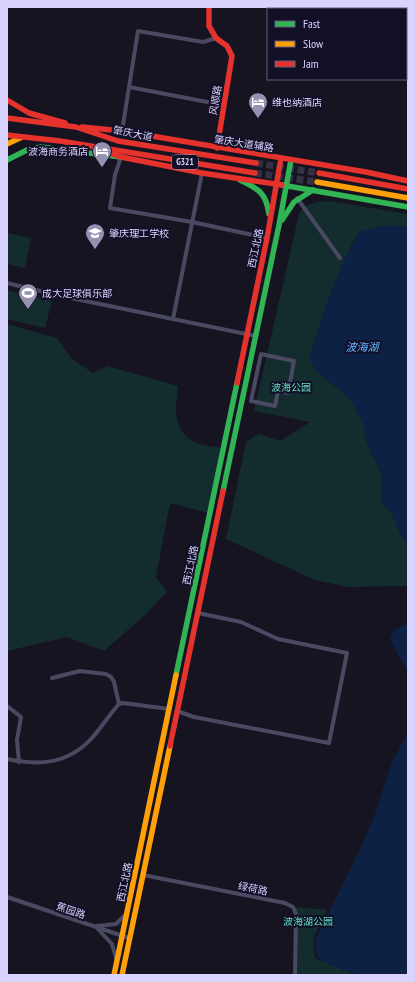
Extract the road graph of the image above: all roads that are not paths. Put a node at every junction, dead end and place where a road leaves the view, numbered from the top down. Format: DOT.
graph roads {
  1 [pos="209,7"];
  2 [pos="216,38"];
  3 [pos="129,87"];
  4 [pos="7,100"];
  5 [pos="223,105"];
  6 [pos="7,118"];
  7 [pos="76,127"];
  8 [pos="122,131"];
  9 [pos="7,135"];
  10 [pos="22,137"];
  11 [pos="7,144"];
  12 [pos="84,145"];
  13 [pos="217,148"];
  14 [pos="121,157"];
  15 [pos="281,158"];
  16 [pos="7,160"];
  17 [pos="291,160"];
  18 [pos="256,163"];
  19 [pos="202,173"];
  20 [pos="255,173"];
  21 [pos="319,173"];
  22 [pos="240,180"];
  23 [pos="408,181"];
  24 [pos="317,182"];
  25 [pos="276,185"];
  26 [pos="286,187"];
  27 [pos="408,189"];
  28 [pos="313,190"];
  29 [pos="297,198"];
  30 [pos="408,198"];
  31 [pos="408,207"];
  32 [pos="192,222"];
  33 [pos="269,223"];
  34 [pos="279,225"];
  35 [pos="266,238"];
  36 [pos="340,258"];
  37 [pos="7,283"];
  38 [pos="173,318"];
  39 [pos="246,334"];
  40 [pos="256,336"];
  41 [pos="294,361"];
  42 [pos="197,575"];
  43 [pos="206,576"];
  44 [pos="198,613"];
  45 [pos="52,678"];
  46 [pos="119,704"];
  47 [pos="7,706"];
  48 [pos="169,709"];
  49 [pos="177,712"];
  50 [pos="7,760"];
  51 [pos="19,762"];
  52 [pos="143,875"];
  53 [pos="7,896"];
  54 [pos="129,902"];
  55 [pos="136,904"];
  56 [pos="127,913"];
  57 [pos="95,926"];
  58 [pos="122,935"];
  59 [pos="129,938"];
  60 [pos="117,962"];
  61 [pos="114,975"];
  62 [pos="122,975"];
  63 [pos="295,975"];
  1 -- 2 [label="main road"];
  2 -- 3 [label="street"];
  2 -- 5 [label="main road, 风顺路"];
  3 -- 5 [label="street"];
  3 -- 8 [label="street"];
  4 -- 7 [label="main road"];
  5 -- 13 [label="main road, 风顺路"];
  6 -- 7 [label="main road, 肇庆大道 / G321"];
  7 -- 8 [label="main road, 肇庆大道辅路"];
  7 -- 18 [label="main road, 肇庆大道 / G321"];
  8 -- 13 [label="main road, 肇庆大道辅路"];
  9 -- 10 [label="main road, 肇庆大道 / G321"];
  10 -- 11 [label="main road"];
  10 -- 12 [label="main road, 肇庆大道 / G321"];
  12 -- 14 [label="main road"];
  12 -- 20 [label="main road, 肇庆大道 / G321"];
  13 -- 15 [label="main road, 肇庆大道辅路"];
  14 -- 16 [label="main road"];
  14 -- 19 [label="main road"];
  14 -- 32 [label="street"];
  15 -- 17 [label="main road, 肇庆大道辅路"];
  15 -- 25 [label="main road, 西江北路"];
  17 -- 23 [label="main road, 肇庆大道辅路"];
  17 -- 26 [label="main road, 西江北路"];
  19 -- 22 [label="main road"];
  19 -- 32 [label="street"];
  21 -- 27 [label="main road"];
  22 -- 25 [label="main road"];
  22 -- 33 [label="main road"];
  24 -- 30 [label="main road"];
  25 -- 26 [label="main road"];
  25 -- 33 [label="main road, 西江北路"];
  26 -- 28 [label="main road"];
  26 -- 34 [label="main road, 西江北路"];
  28 -- 29 [label="main road"];
  28 -- 31 [label="main road"];
  29 -- 34 [label="main road"];
  29 -- 36 [label="street"];
  32 -- 35 [label="street"];
  32 -- 38 [label="street"];
  33 -- 34 [label="main road"];
  33 -- 35 [label="main road, 西江北路"];
  34 -- 40 [label="main road, 西江北路"];
  35 -- 39 [label="main road, 西江北路"];
  37 -- 38 [label="street"];
  38 -- 39 [label="street"];
  39 -- 40 [label="street"];
  39 -- 42 [label="main road, 西江北路"];
  40 -- 43 [label="main road, 西江北路"];
  41 -- 41 [label="street"];
  42 -- 43 [label="main road"];
  42 -- 48 [label="main road, 西江北路"];
  43 -- 44 [label="main road, 西江北路"];
  44 -- 49 [label="main road, 西江北路"];
  44 -- 49 [label="street"];
  45 -- 46 [label="street"];
  46 -- 48 [label="street"];
  46 -- 51 [label="street"];
  47 -- 51 [label="street"];
  48 -- 54 [label="main road, 西江北路"];
  49 -- 52 [label="main road, 西江北路"];
  50 -- 51 [label="street"];
  52 -- 55 [label="main road, 西江北路"];
  52 -- 63 [label="street, 绿荷路"];
  53 -- 57 [label="street, 蕉园路"];
  54 -- 55 [label="main road"];
  54 -- 56 [label="main road, 西江北路"];
  55 -- 59 [label="main road, 西江北路"];
  56 -- 57 [label="street"];
  56 -- 58 [label="main road, 西江北路"];
  57 -- 58 [label="street, 蕉园路"];
  57 -- 60 [label="street"];
  58 -- 59 [label="street, 蕉园路"];
  58 -- 60 [label="main road, 西江北路"];
  59 -- 62 [label="main road, 西江北路"];
  60 -- 61 [label="main road, 西江北路"];
}
